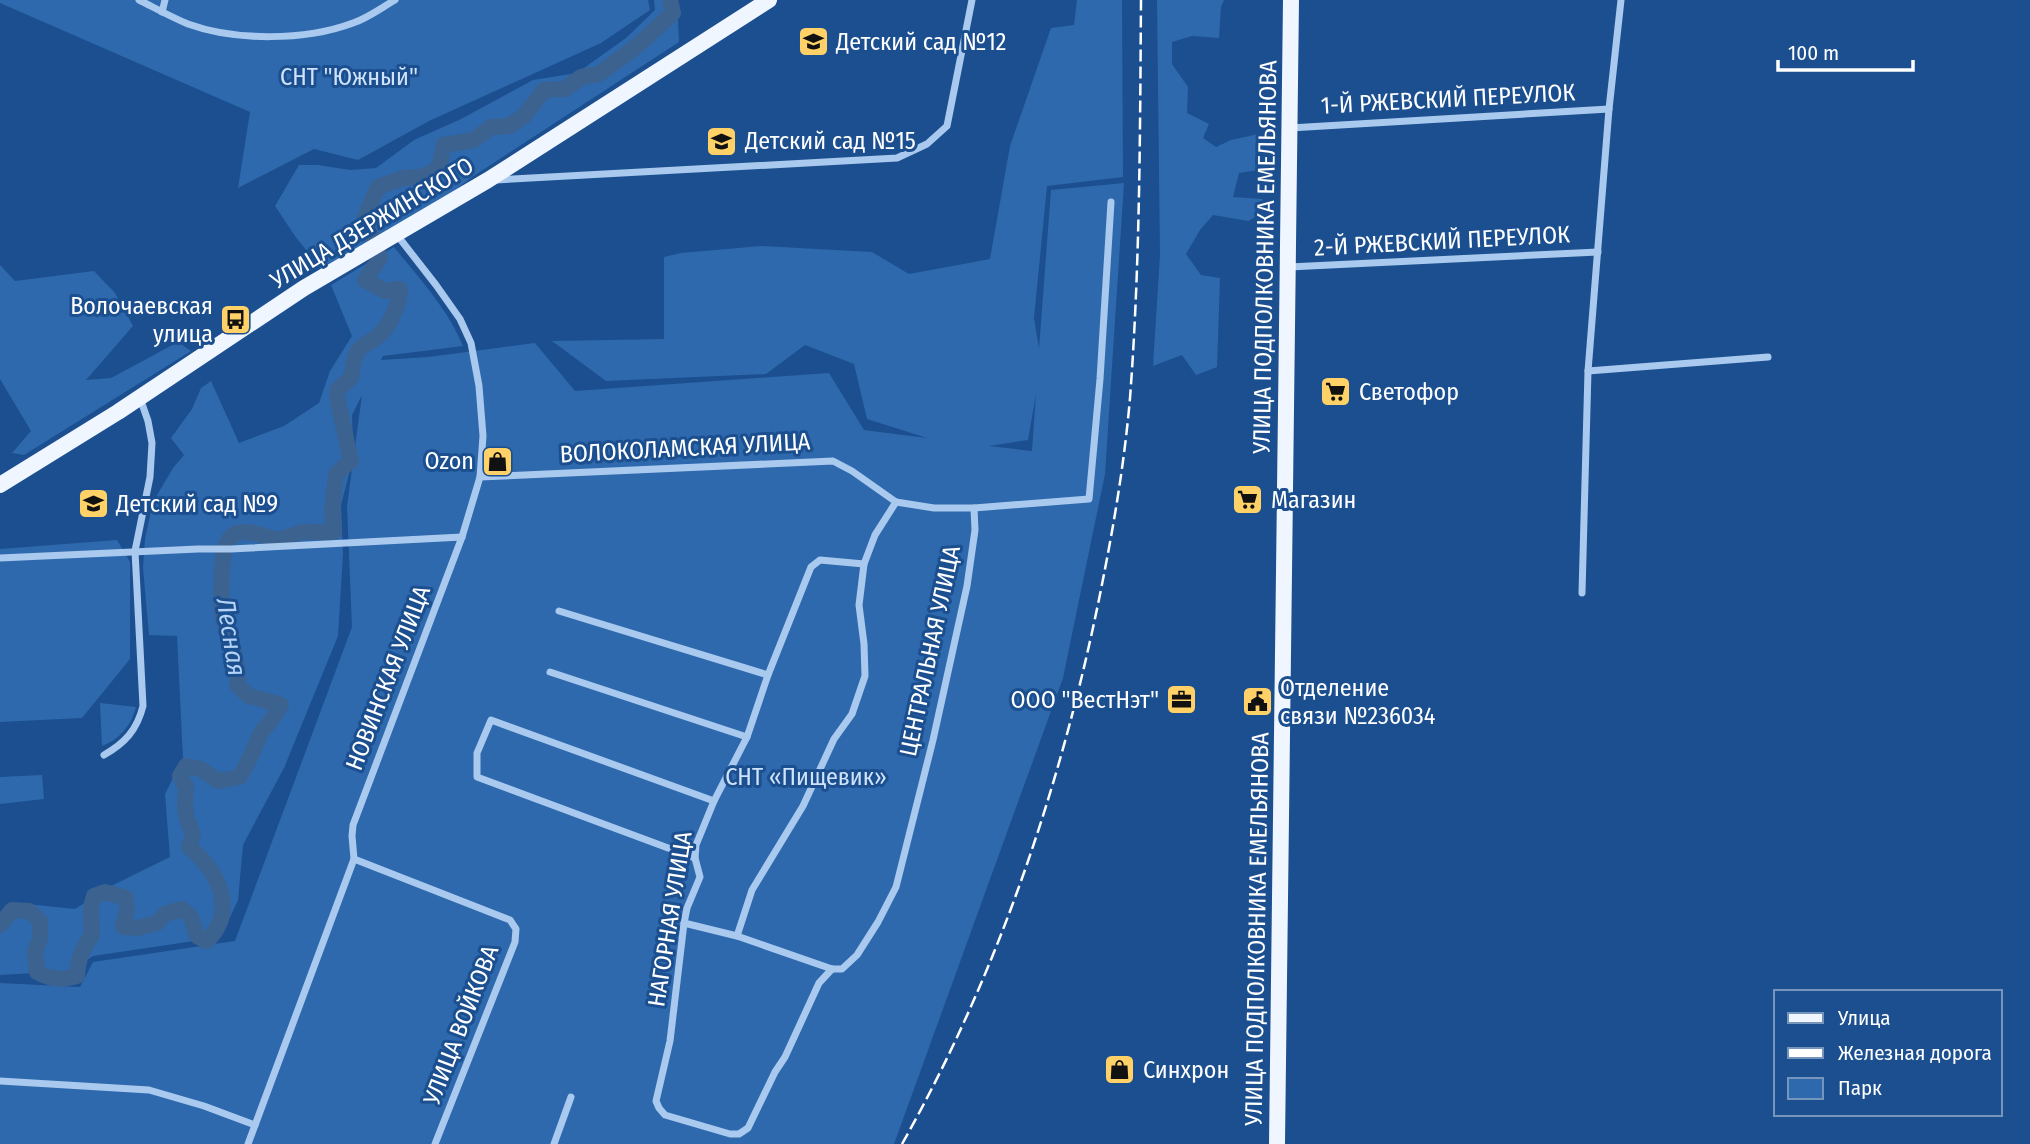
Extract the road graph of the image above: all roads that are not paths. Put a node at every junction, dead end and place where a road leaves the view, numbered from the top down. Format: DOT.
graph roads {
  1 [pos="139,0"];
  2 [pos="165,0"];
  3 [pos="395,0"];
  4 [pos="769,0"];
  5 [pos="972,0"];
  6 [pos="1291,0"];
  7 [pos="1621,0"];
  8 [pos="162,12"];
  9 [pos="1609,109"];
  10 [pos="1289,128"];
  11 [pos="488,180"];
  12 [pos="1111,202"];
  13 [pos="397,235"];
  14 [pos="1598,252"];
  15 [pos="1288,267"];
  16 [pos="1768,358"];
  17 [pos="1588,371"];
  18 [pos="140,397"];
  19 [pos="480,477"];
  20 [pos="0,485"];
  21 [pos="896,502"];
  22 [pos="974,508"];
  23 [pos="462,537"];
  24 [pos="135,551"];
  25 [pos="0,558"];
  26 [pos="864,564"];
  27 [pos="1582,593"];
  28 [pos="559,611"];
  29 [pos="550,672"];
  30 [pos="768,675"];
  31 [pos="747,737"];
  32 [pos="104,755"];
  33 [pos="714,800"];
  34 [pos="695,858"];
  35 [pos="354,859"];
  36 [pos="684,923"];
  37 [pos="737,936"];
  38 [pos="832,969"];
  39 [pos="0,1081"];
  40 [pos="571,1097"];
  41 [pos="255,1125"];
  42 [pos="748,1128"];
  43 [pos="248,1144"];
  44 [pos="435,1144"];
  45 [pos="554,1144"];
  46 [pos="1277,1144"];
  1 -- 8 [label="street"];
  2 -- 8 [label="street"];
  3 -- 8 [label="street"];
  4 -- 11 [label="main road, УЛИЦА ДЗЕРЖИНСКОГО"];
  5 -- 11 [label="street"];
  6 -- 10 [label="main road, УЛИЦА ПОДПОЛКОВНИКА ЕМЕЛЬЯНОВА"];
  7 -- 9 [label="street"];
  9 -- 10 [label="street, 1-Й РЖЕВСКИЙ ПЕРЕУЛОК"];
  9 -- 14 [label="street"];
  10 -- 15 [label="main road, УЛИЦА ПОДПОЛКОВНИКА ЕМЕЛЬЯНОВА"];
  11 -- 13 [label="main road, УЛИЦА ДЗЕРЖИНСКОГО"];
  12 -- 22 [label="street, ВОЛОКОЛАМСКАЯ УЛИЦА"];
  13 -- 18 [label="main road, УЛИЦА ДЗЕРЖИНСКОГО"];
  13 -- 19 [label="street, НОВИНСКАЯ УЛИЦА"];
  14 -- 15 [label="street, 2-Й РЖЕВСКИЙ ПЕРЕУЛОК"];
  14 -- 17 [label="street"];
  15 -- 46 [label="main road, УЛИЦА ПОДПОЛКОВНИКА ЕМЕЛЬЯНОВА"];
  16 -- 17 [label="street"];
  17 -- 27 [label="street"];
  18 -- 20 [label="main road, УЛИЦА ДЗЕРЖИНСКОГО"];
  18 -- 24 [label="street"];
  19 -- 21 [label="street, ВОЛОКОЛАМСКАЯ УЛИЦА"];
  19 -- 23 [label="street, НОВИНСКАЯ УЛИЦА"];
  21 -- 22 [label="street, ВОЛОКОЛАМСКАЯ УЛИЦА"];
  21 -- 26 [label="street"];
  22 -- 38 [label="street, ЦЕНТРАЛЬНАЯ УЛИЦА"];
  23 -- 24 [label="street"];
  23 -- 35 [label="street, НОВИНСКАЯ УЛИЦА"];
  24 -- 25 [label="street"];
  24 -- 32 [label="street"];
  26 -- 30 [label="street, НАГОРНАЯ УЛИЦА"];
  26 -- 37 [label="street"];
  28 -- 30 [label="street"];
  29 -- 31 [label="street"];
  30 -- 31 [label="street, НАГОРНАЯ УЛИЦА"];
  31 -- 33 [label="street, НАГОРНАЯ УЛИЦА"];
  33 -- 34 [label="street, НАГОРНАЯ УЛИЦА"];
  33 -- 34 [label="street"];
  34 -- 36 [label="street, НАГОРНАЯ УЛИЦА"];
  35 -- 41 [label="street, НОВИНСКАЯ УЛИЦА"];
  35 -- 44 [label="street, УЛИЦА ВОЙКОВА"];
  36 -- 37 [label="street"];
  36 -- 42 [label="street, НАГОРНАЯ УЛИЦА"];
  37 -- 38 [label="street"];
  38 -- 42 [label="street, ЦЕНТРАЛЬНАЯ УЛИЦА"];
  39 -- 41 [label="street"];
  40 -- 45 [label="street"];
  41 -- 43 [label="street, НОВИНСКАЯ УЛИЦА"];
}
